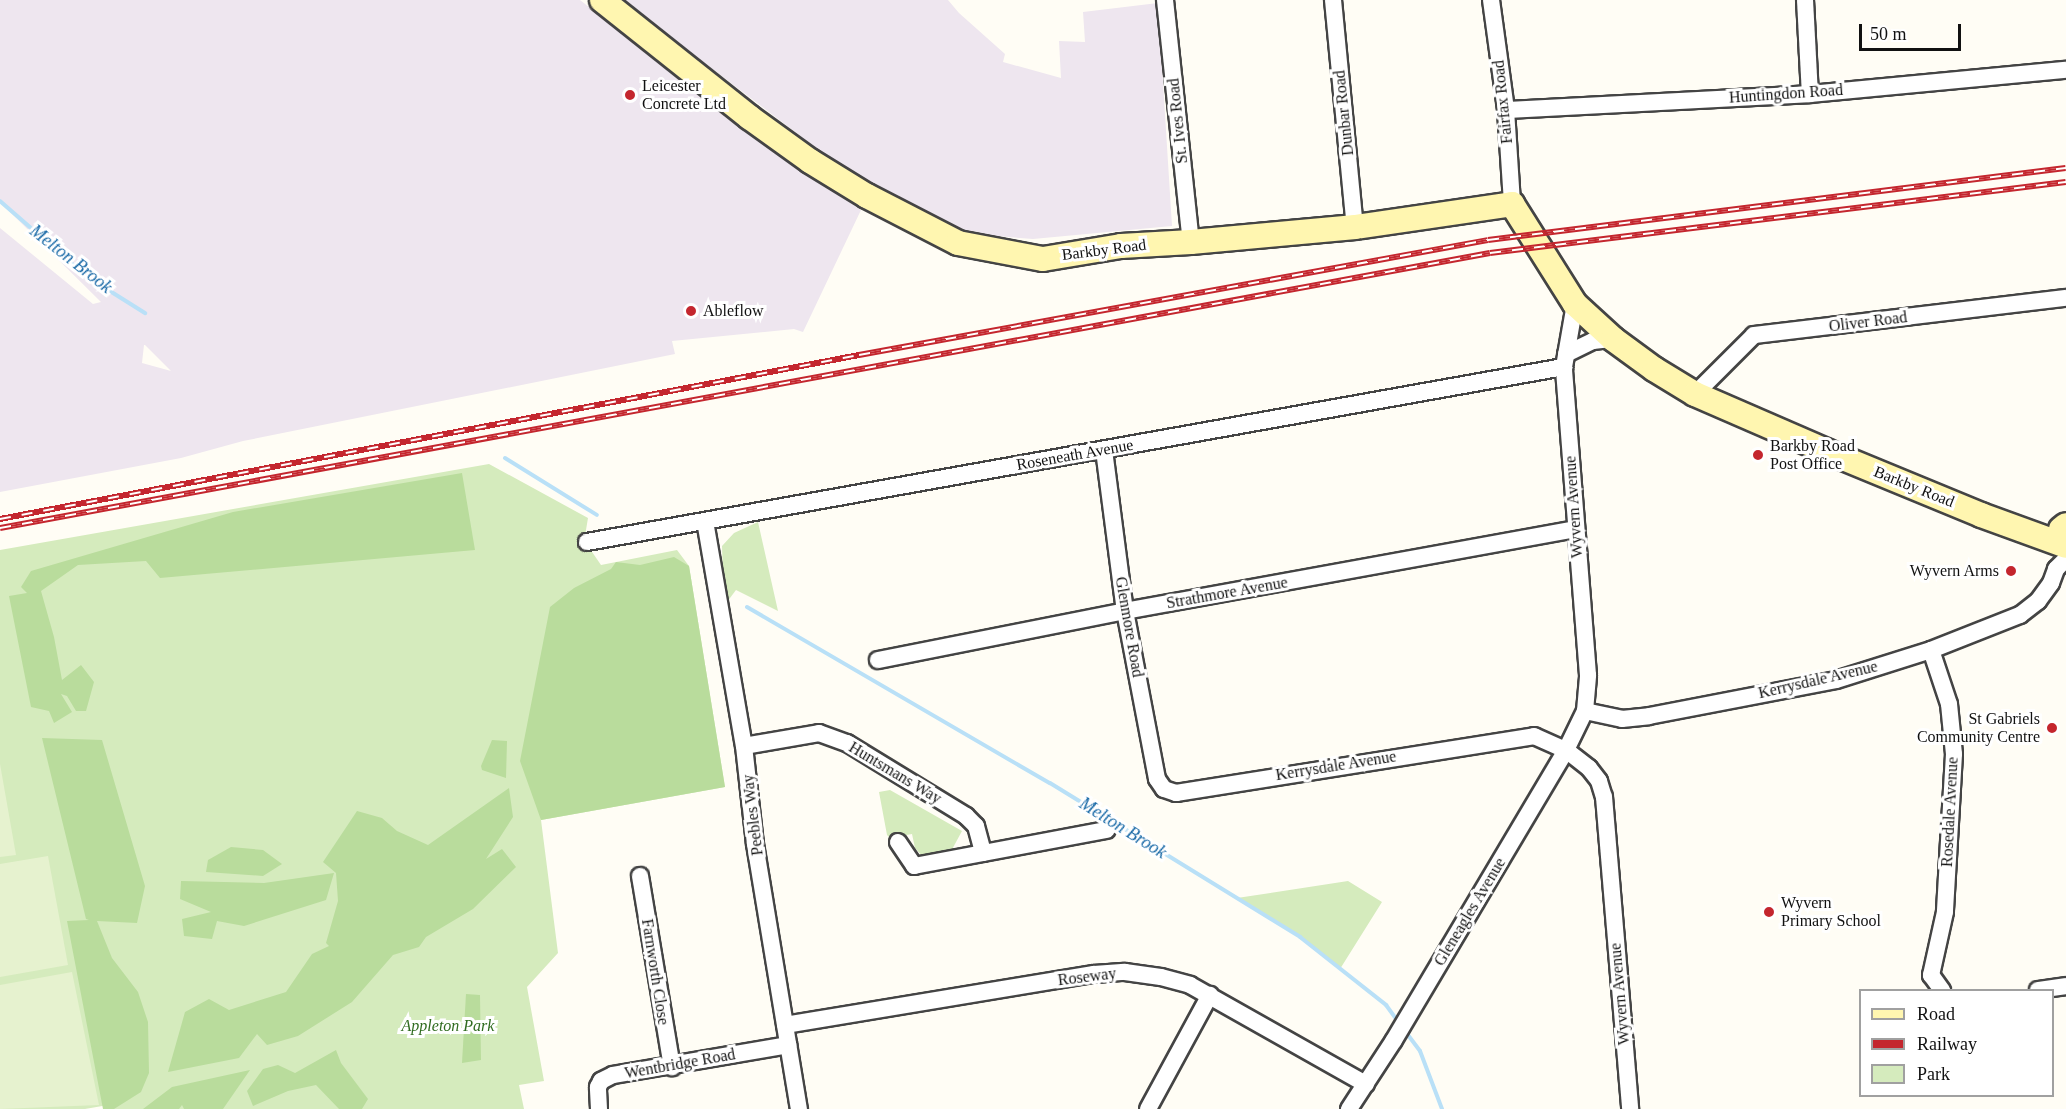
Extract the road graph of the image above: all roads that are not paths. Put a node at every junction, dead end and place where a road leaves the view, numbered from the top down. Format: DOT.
graph roads {
  1 [pos="602,0"];
  2 [pos="1165,0"];
  3 [pos="1332,0"];
  4 [pos="1491,0"];
  5 [pos="1805,0"];
  6 [pos="2066,70"];
  7 [pos="1810,94"];
  8 [pos="1506,110"];
  9 [pos="1512,204"];
  10 [pos="1355,227"];
  11 [pos="1191,242"];
  12 [pos="2066,298"];
  13 [pos="1575,304"];
  14 [pos="1613,339"];
  15 [pos="1565,360"];
  16 [pos="1695,394"];
  17 [pos="1104,450"];
  18 [pos="705,522"];
  19 [pos="1576,529"];
  20 [pos="2065,532"];
  21 [pos="2037,534"];
  22 [pos="587,543"];
  23 [pos="2061,564"];
  24 [pos="1125,611"];
  25 [pos="1931,650"];
  26 [pos="878,660"];
  27 [pos="1585,711"];
  28 [pos="744,746"];
  29 [pos="1566,750"];
  30 [pos="1176,793"];
  31 [pos="1107,830"];
  32 [pos="898,842"];
  33 [pos="982,853"];
  34 [pos="640,876"];
  35 [pos="1932,975"];
  36 [pos="2066,986"];
  37 [pos="1925,989"];
  38 [pos="1941,989"];
  39 [pos="2045,989"];
  40 [pos="1210,995"];
  41 [pos="785,1025"];
  42 [pos="788,1045"];
  43 [pos="672,1067"];
  44 [pos="1366,1084"];
  45 [pos="599,1109"];
  46 [pos="799,1109"];
  47 [pos="1148,1109"];
  48 [pos="1349,1109"];
  49 [pos="1630,1109"];
  1 -- 11 [label="street, Barkby Road"];
  2 -- 11 [label="street, St. Ives Road"];
  3 -- 10 [label="street, Dunbar Road"];
  4 -- 8 [label="street, Fairfax Road"];
  5 -- 7 [label="street"];
  6 -- 7 [label="street, Huntingdon Road"];
  7 -- 8 [label="street, Huntingdon Road"];
  8 -- 9 [label="street, Fairfax Road"];
  9 -- 10 [label="street, Barkby Road"];
  9 -- 13 [label="street, Barkby Road"];
  10 -- 11 [label="street, Barkby Road"];
  12 -- 16 [label="street, Oliver Road"];
  13 -- 14 [label="street, Barkby Road"];
  13 -- 15 [label="street, Wyvern Avenue"];
  14 -- 15 [label="street"];
  14 -- 16 [label="street, Barkby Road"];
  15 -- 17 [label="street, Roseneath Avenue"];
  15 -- 19 [label="street, Wyvern Avenue"];
  16 -- 21 [label="street, Barkby Road"];
  17 -- 18 [label="street, Roseneath Avenue"];
  17 -- 24 [label="street, Glenmore Road"];
  18 -- 22 [label="street, Roseneath Avenue"];
  18 -- 28 [label="street, Peebles Way"];
  19 -- 24 [label="street, Strathmore Avenue"];
  19 -- 27 [label="street, Wyvern Avenue"];
  20 -- 21 [label="street"];
  21 -- 23 [label="street, Kerrysdale Avenue"];
  23 -- 25 [label="street, Kerrysdale Avenue"];
  24 -- 26 [label="street, Strathmore Avenue"];
  24 -- 30 [label="street, Glenmore Road"];
  25 -- 27 [label="street, Kerrysdale Avenue"];
  25 -- 35 [label="street, Rosedale Avenue"];
  27 -- 29 [label="street, Gleneagles Avenue"];
  28 -- 33 [label="street, Huntsmans Way"];
  28 -- 41 [label="street, Peebles Way"];
  29 -- 30 [label="street, Kerrysdale Avenue"];
  29 -- 44 [label="street, Gleneagles Avenue"];
  29 -- 49 [label="street, Wyvern Avenue"];
  31 -- 33 [label="street"];
  32 -- 33 [label="street"];
  34 -- 43 [label="street, Farnworth Close"];
  35 -- 37 [label="street, Rosedale Avenue"];
  35 -- 38 [label="street"];
  36 -- 39 [label="street"];
  40 -- 41 [label="street, Roseway"];
  40 -- 44 [label="street, Roseway"];
  40 -- 47 [label="street"];
  41 -- 42 [label="street, Peebles Way"];
  42 -- 43 [label="street, Wentbridge Road"];
  42 -- 46 [label="street, Peebles Way"];
  43 -- 45 [label="street, Wentbridge Road"];
  44 -- 48 [label="street, Gleneagles Avenue"];
}
